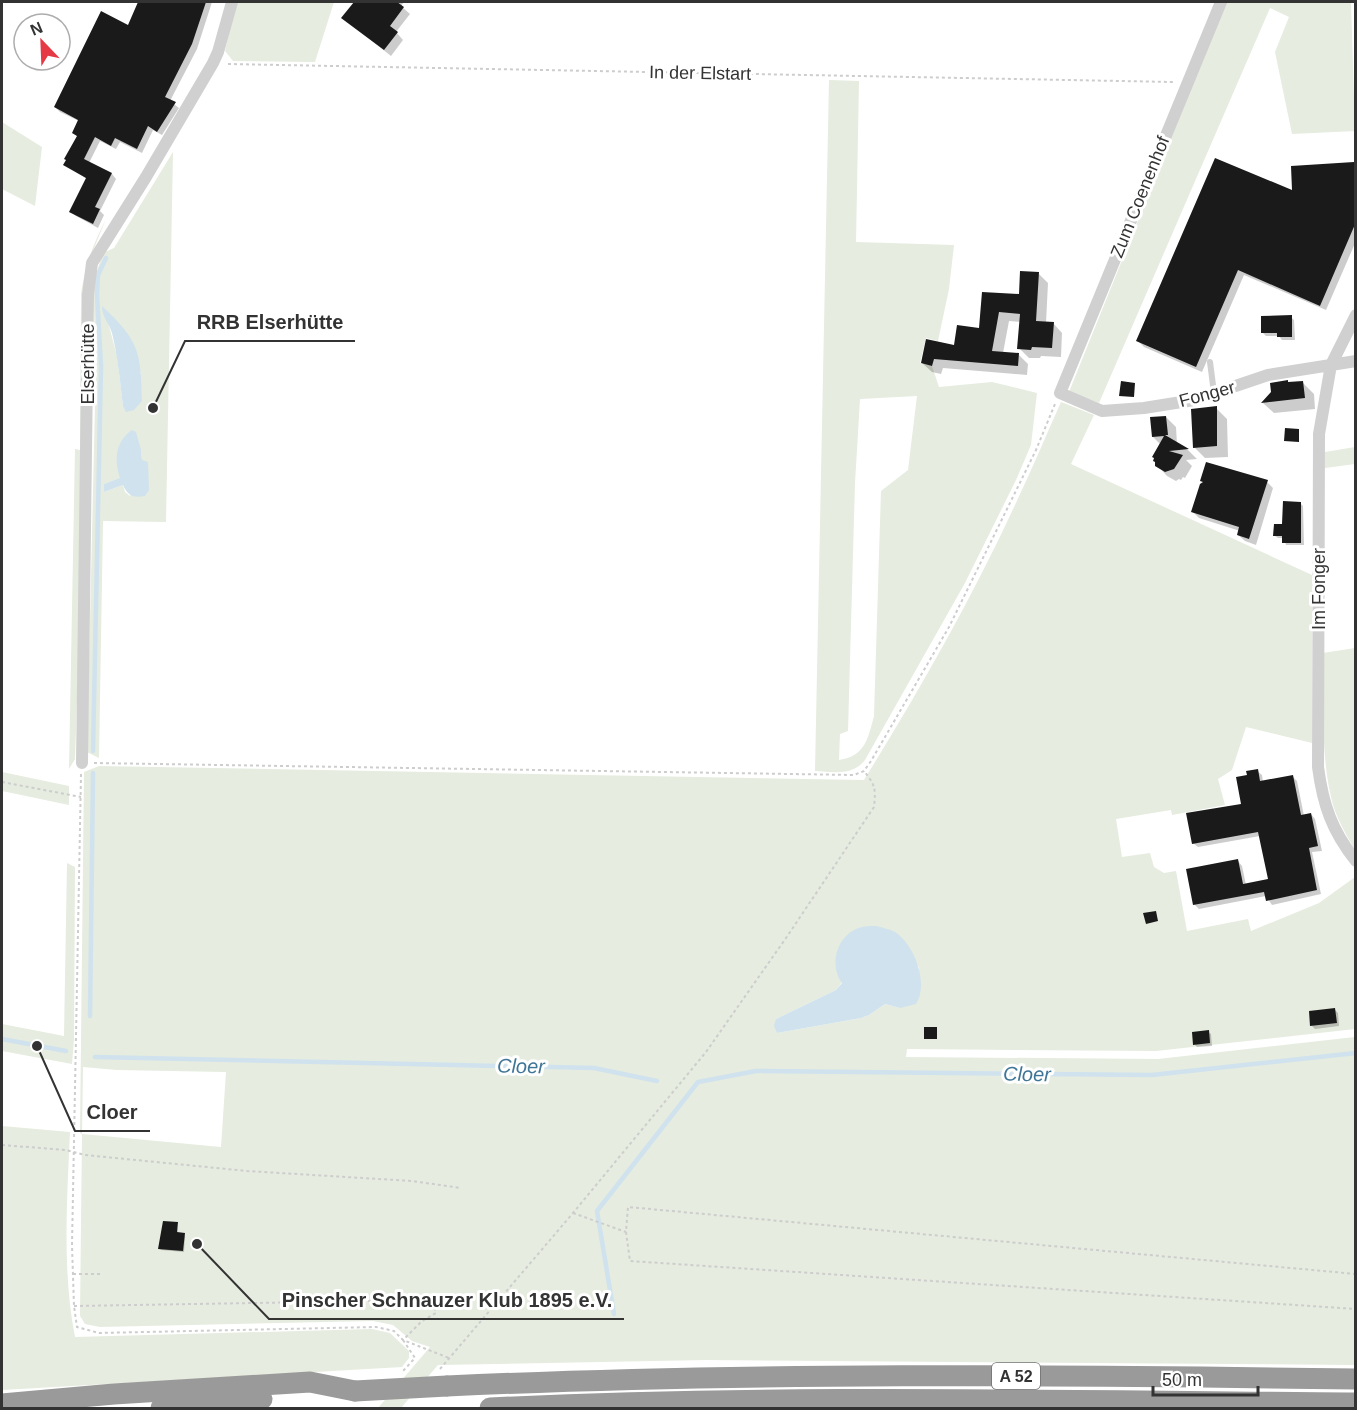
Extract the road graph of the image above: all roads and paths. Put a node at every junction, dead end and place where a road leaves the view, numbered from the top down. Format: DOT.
graph roads {
  1 [pos="232,2"];
  2 [pos="1221,2"];
  3 [pos="213,63"];
  4 [pos="1187,82"];
  5 [pos="1356,315"];
  6 [pos="1356,361"];
  7 [pos="1209,362"];
  8 [pos="1331,365"];
  9 [pos="1060,393"];
  10 [pos="1214,393"];
  11 [pos="82,763"];
  12 [pos="864,771"];
  13 [pos="2,782"];
  14 [pos="81,797"];
  15 [pos="1356,861"];
  16 [pos="2,1145"];
  17 [pos="75,1153"];
  18 [pos="461,1188"];
  19 [pos="573,1214"];
  20 [pos="626,1232"];
  21 [pos="73,1274"];
  22 [pos="102,1274"];
  23 [pos="1356,1274"];
  24 [pos="74,1306"];
  25 [pos="1356,1309"];
  26 [pos="404,1340"];
  27 [pos="449,1358"];
  28 [pos="1356,1379"];
  29 [pos="441,1380"];
  30 [pos="355,1391"];
  31 [pos="2,1396"];
  32 [pos="63,1398"];
  33 [pos="1356,1403"];
  34 [pos="2,1404"];
  35 [pos="161,1408"];
  36 [pos="490,1408"];
  1 -- 3 [label="street, Elserhütte"];
  2 -- 4 [label="street, Zum Coenenhof"];
  3 -- 4 [label="path, In der Elstart"];
  3 -- 11 [label="street, Elserhütte"];
  4 -- 9 [label="street, Zum Coenenhof"];
  5 -- 8 [label="street, Im Fonger"];
  6 -- 8 [label="street, Fonger"];
  7 -- 10 [label="lane"];
  8 -- 10 [label="street, Fonger"];
  8 -- 15 [label="street, Im Fonger"];
  9 -- 10 [label="street, Fonger"];
  9 -- 12 [label="path"];
  11 -- 12 [label="path"];
  11 -- 14 [label="path"];
  12 -- 19 [label="path"];
  13 -- 14 [label="path"];
  14 -- 17 [label="path"];
  16 -- 17 [label="path"];
  17 -- 18 [label="path"];
  17 -- 21 [label="path"];
  19 -- 20 [label="path"];
  19 -- 27 [label="path"];
  20 -- 23 [label="path"];
  20 -- 25 [label="path"];
  21 -- 22 [label="path"];
  21 -- 24 [label="path"];
  24 -- 26 [label="path"];
  24 -- 26 [label="path"];
  26 -- 27 [label="path"];
  27 -- 29 [label="path"];
  28 -- 29 [label="highway, A 52"];
  29 -- 30 [label="highway, A 52, bridge"];
  30 -- 32 [label="highway"];
  30 -- 35 [label="highway, A 52"];
  31 -- 32 [label="highway"];
  32 -- 34 [label="highway"];
  33 -- 36 [label="highway, A 52"];
}
